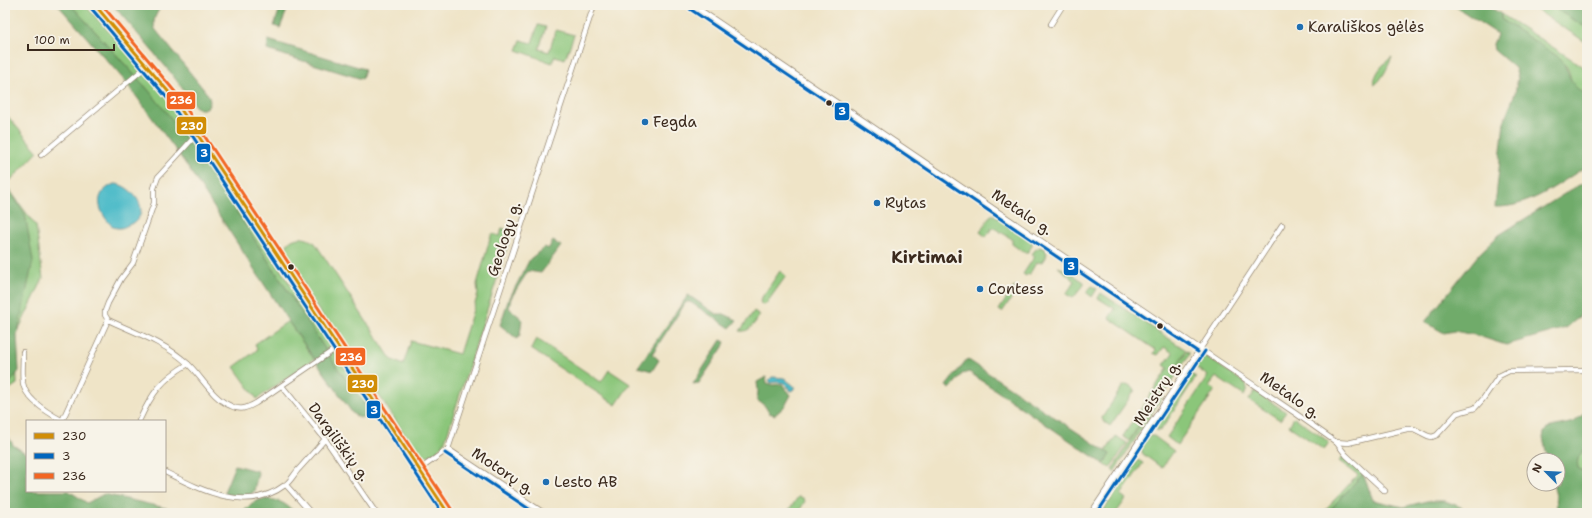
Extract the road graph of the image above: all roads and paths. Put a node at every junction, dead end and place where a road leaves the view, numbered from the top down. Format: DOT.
graph roads {
  1 [pos="95,5"];
  2 [pos="594,5"];
  3 [pos="693,5"];
  4 [pos="1063,5"];
  5 [pos="1051,24"];
  6 [pos="147,66"];
  7 [pos="198,133"];
  8 [pos="41,155"];
  9 [pos="1282,225"];
  10 [pos="108,320"];
  11 [pos="338,347"];
  12 [pos="1201,348"];
  13 [pos="23,352"];
  14 [pos="188,364"];
  15 [pos="1587,370"];
  16 [pos="282,386"];
  17 [pos="60,420"];
  18 [pos="62,420"];
  19 [pos="139,420"];
  20 [pos="325,439"];
  21 [pos="1336,442"];
  22 [pos="448,449"];
  23 [pos="420,469"];
  24 [pos="166,472"];
  25 [pos="286,485"];
  26 [pos="1385,491"];
  27 [pos="311,513"];
  28 [pos="376,513"];
  29 [pos="448,513"];
  30 [pos="544,513"];
  31 [pos="1091,513"];
  1 -- 6 [label="main road"];
  2 -- 22 [label="street, Geologų g."];
  3 -- 12 [label="street, Metalo g."];
  4 -- 5 [label="street"];
  6 -- 7 [label="main road"];
  6 -- 8 [label="street"];
  7 -- 10 [label="street"];
  7 -- 11 [label="main road"];
  9 -- 12 [label="street, Meistrų g."];
  10 -- 14 [label="street"];
  10 -- 18 [label="street"];
  11 -- 16 [label="street"];
  11 -- 23 [label="main road"];
  12 -- 21 [label="street, Metalo g."];
  12 -- 31 [label="street, Meistrų g."];
  13 -- 17 [label="street"];
  14 -- 16 [label="street"];
  14 -- 19 [label="street"];
  15 -- 21 [label="street"];
  16 -- 20 [label="street, Dargiliškių g."];
  20 -- 25 [label="street"];
  20 -- 28 [label="street, Dargiliškių g."];
  21 -- 26 [label="street, Metalo g."];
  22 -- 23 [label="street"];
  22 -- 30 [label="street, Motorų g."];
  23 -- 29 [label="main road"];
  24 -- 25 [label="street"];
  25 -- 27 [label="street"];
}
